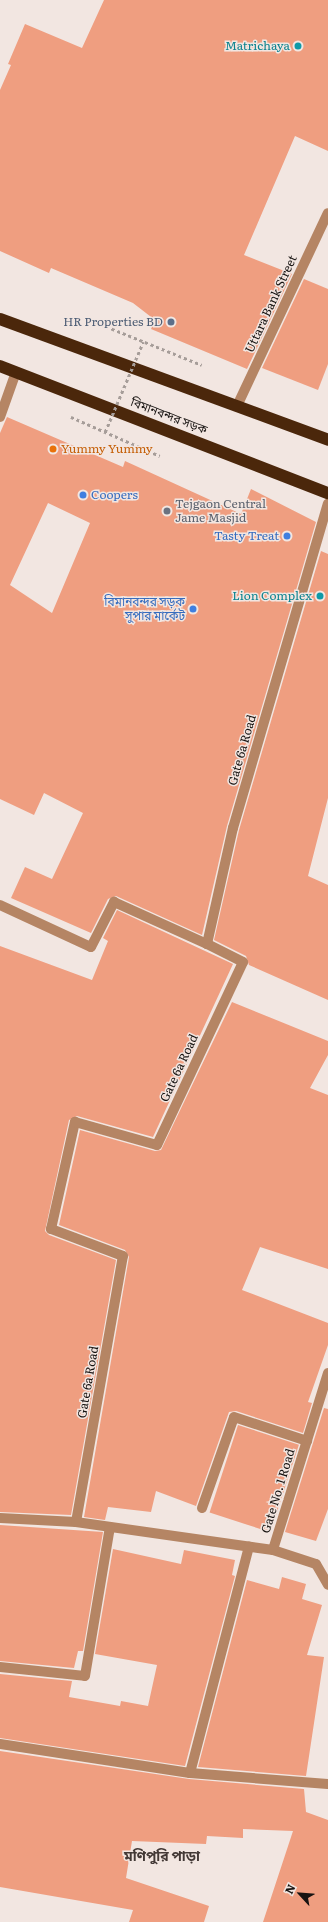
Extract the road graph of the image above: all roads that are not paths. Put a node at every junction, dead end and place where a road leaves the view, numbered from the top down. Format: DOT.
graph roads {
  1 [pos="328,213"];
  2 [pos="0,319"];
  3 [pos="0,366"];
  4 [pos="16,372"];
  5 [pos="237,406"];
  6 [pos="0,416"];
  7 [pos="328,440"];
  8 [pos="328,493"];
  9 [pos="328,504"];
  10 [pos="0,905"];
  11 [pos="207,944"];
  12 [pos="328,1373"];
  13 [pos="307,1441"];
  14 [pos="202,1508"];
  15 [pos="0,1518"];
  16 [pos="76,1522"];
  17 [pos="110,1527"];
  18 [pos="249,1547"];
  19 [pos="273,1550"];
  20 [pos="328,1585"];
  21 [pos="0,1667"];
  22 [pos="0,1744"];
  23 [pos="190,1773"];
  24 [pos="328,1784"];
  1 -- 5 [label="street, Uttara Bank Street"];
  2 -- 5 [label="highway"];
  3 -- 4 [label="highway, বিমানবন্দর সড়ক"];
  4 -- 6 [label="street"];
  4 -- 8 [label="highway, বিমানবন্দর সড়ক"];
  5 -- 7 [label="highway"];
  9 -- 11 [label="street, Gate 6a Road"];
  10 -- 11 [label="street"];
  11 -- 16 [label="street, Gate 6a Road"];
  12 -- 13 [label="street, Gate No. 1 Road"];
  13 -- 14 [label="street"];
  13 -- 19 [label="street, Gate No. 1 Road"];
  15 -- 16 [label="street"];
  16 -- 17 [label="street"];
  17 -- 18 [label="street"];
  17 -- 21 [label="street"];
  18 -- 19 [label="street"];
  18 -- 23 [label="street"];
  19 -- 20 [label="street, Gate No. 1 Road"];
  22 -- 23 [label="street"];
  23 -- 24 [label="street"];
}
